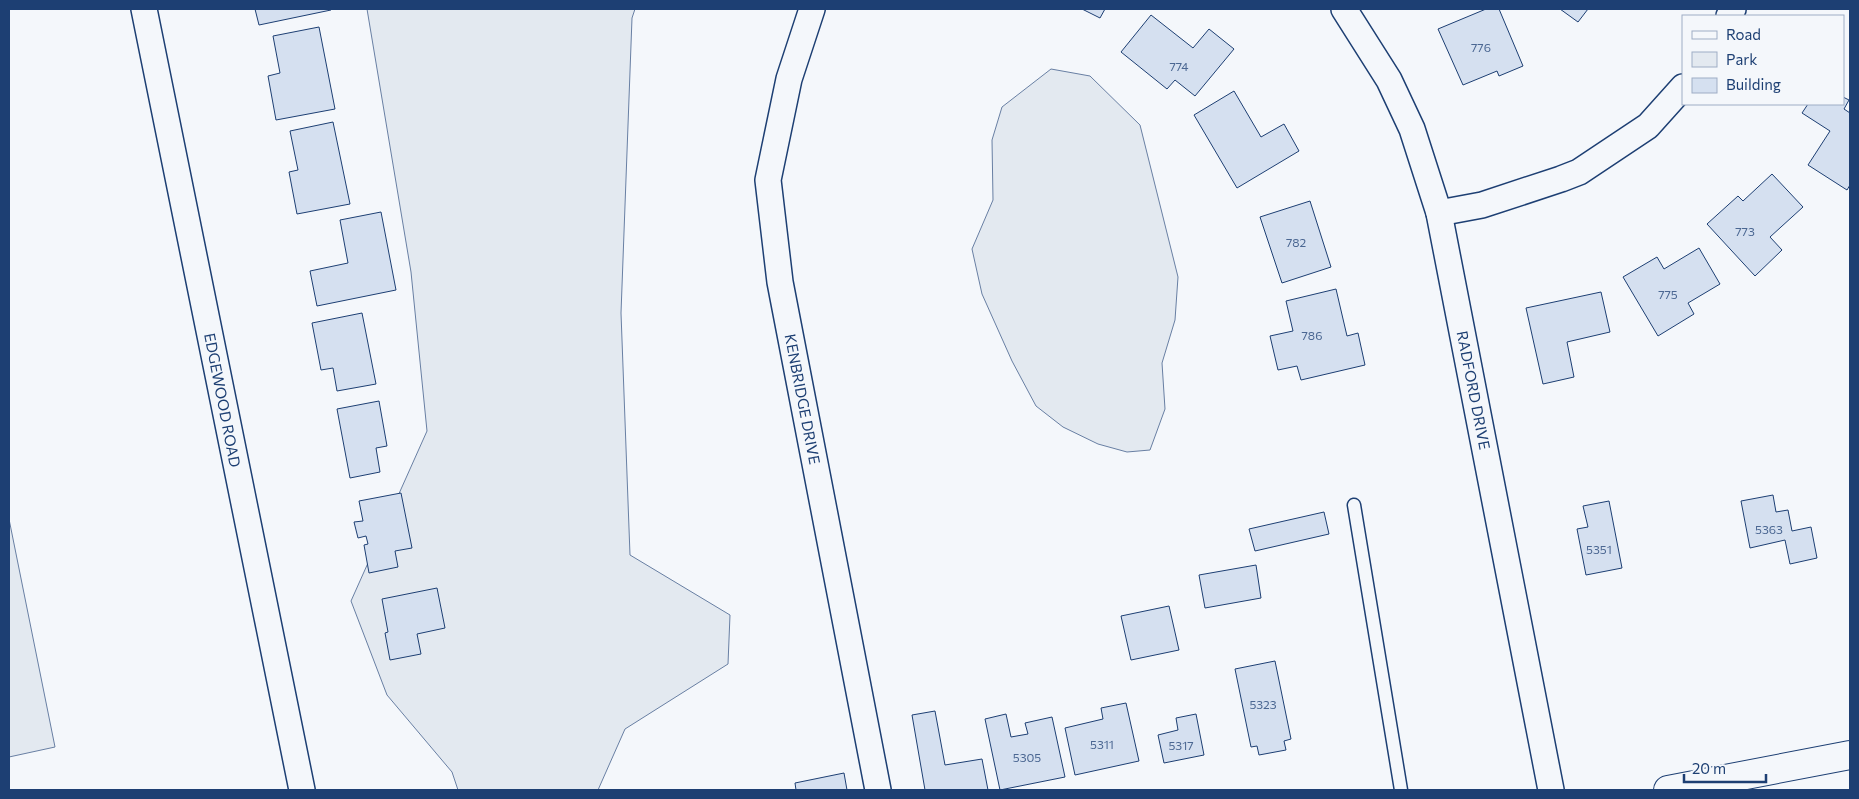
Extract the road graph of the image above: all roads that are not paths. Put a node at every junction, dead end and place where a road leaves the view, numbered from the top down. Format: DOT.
graph roads {
  1 [pos="144,9"];
  2 [pos="812,9"];
  3 [pos="1344,9"];
  4 [pos="1682,88"];
  5 [pos="1439,213"];
  6 [pos="1354,505"];
  7 [pos="1850,755"];
  8 [pos="302,790"];
  9 [pos="878,790"];
  10 [pos="1401,790"];
  11 [pos="1551,790"];
  12 [pos="1668,790"];
  1 -- 8 [label="street, EDGEWOOD ROAD"];
  2 -- 9 [label="street, KENBRIDGE DRIVE"];
  3 -- 5 [label="street, RADFORD DRIVE"];
  4 -- 5 [label="street"];
  5 -- 11 [label="street, RADFORD DRIVE"];
  6 -- 10 [label="lane"];
  7 -- 12 [label="main road"];
}
